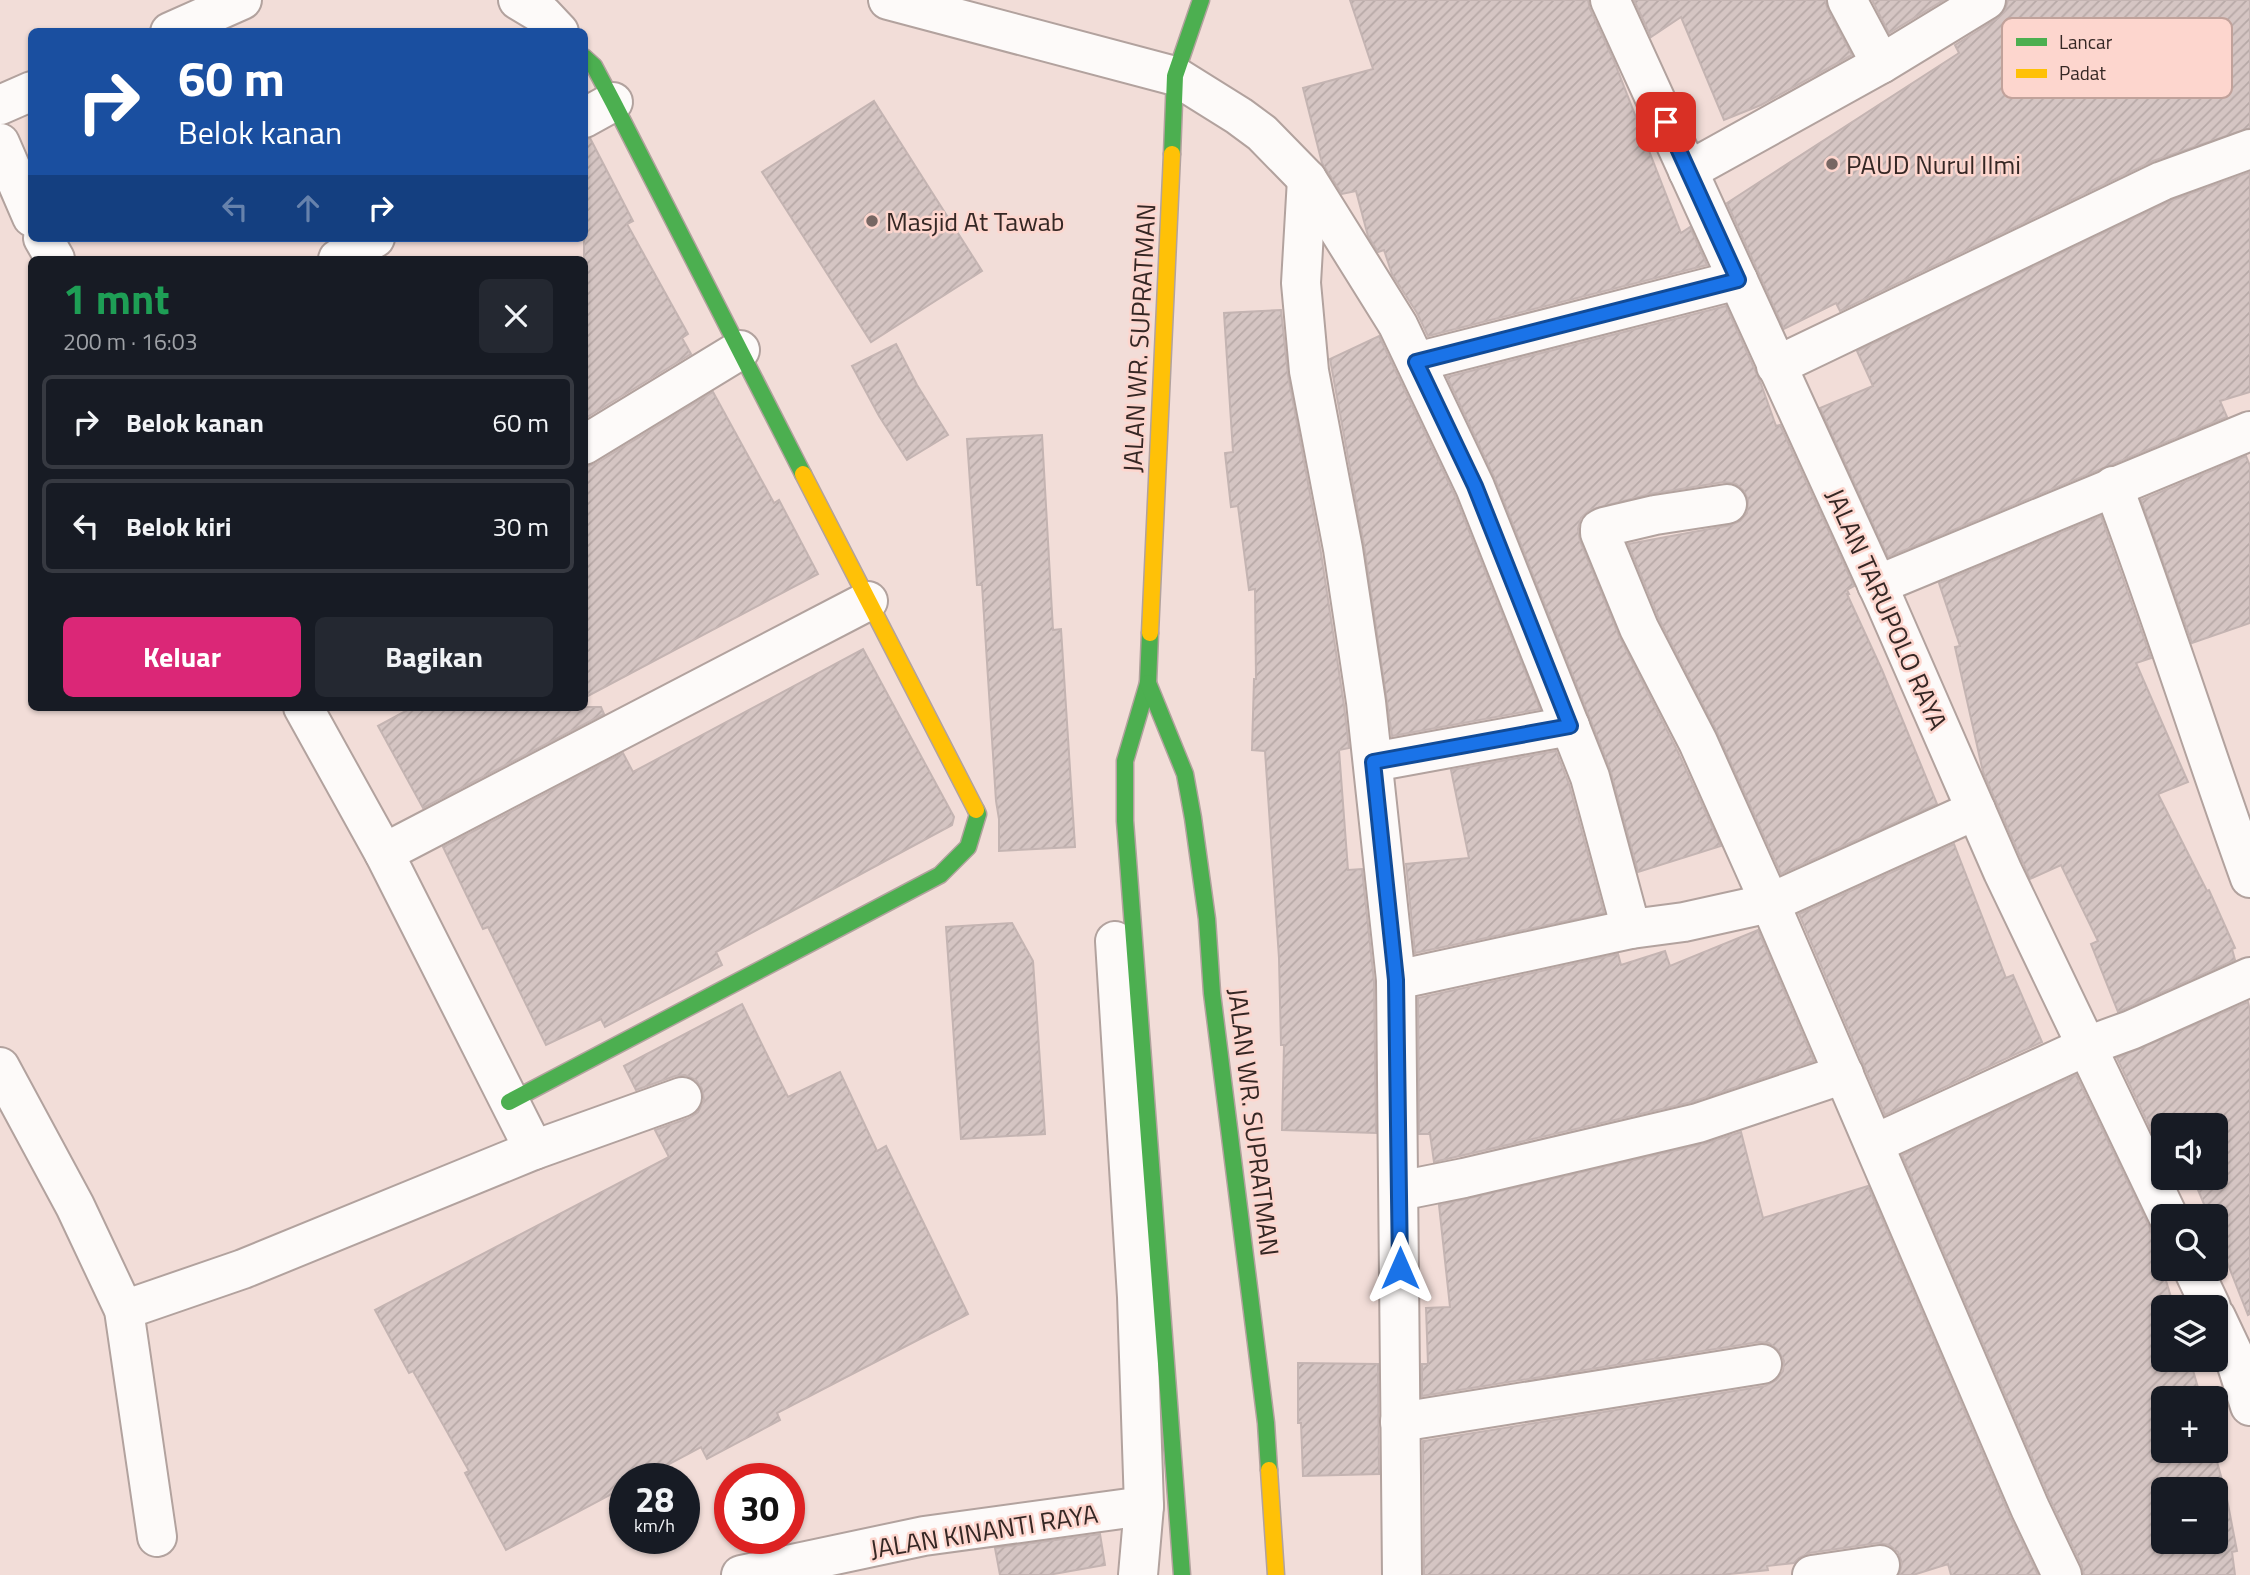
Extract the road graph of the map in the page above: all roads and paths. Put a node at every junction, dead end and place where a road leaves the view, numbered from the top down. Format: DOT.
graph roads {
  1 [pos="242,0"];
  2 [pos="518,0"];
  3 [pos="888,0"];
  4 [pos="1201,0"];
  5 [pos="1610,0"];
  6 [pos="1847,0"];
  7 [pos="1986,0"];
  8 [pos="179,28"];
  9 [pos="555,28"];
  10 [pos="588,61"];
  11 [pos="1881,64"];
  12 [pos="1175,76"];
  13 [pos="28,93"];
  14 [pos="0,105"];
  15 [pos="599,110"];
  16 [pos="0,143"];
  17 [pos="2250,149"];
  18 [pos="1688,171"];
  19 [pos="1307,178"];
  20 [pos="19,213"];
  21 [pos="368,242"];
  22 [pos="343,256"];
  23 [pos="1738,280"];
  24 [pos="740,350"];
  25 [pos="1416,362"];
  26 [pos="1776,366"];
  27 [pos="2250,431"];
  28 [pos="588,443"];
  29 [pos="2113,486"];
  30 [pos="1727,504"];
  31 [pos="1877,585"];
  32 [pos="868,601"];
  33 [pos="1148,683"];
  34 [pos="305,711"];
  35 [pos="1570,726"];
  36 [pos="1373,762"];
  37 [pos="1976,810"];
  38 [pos="1125,821"];
  39 [pos="384,853"];
  40 [pos="2250,878"];
  41 [pos="1770,903"];
  42 [pos="1631,929"];
  43 [pos="2250,977"];
  44 [pos="1396,980"];
  45 [pos="2087,1046"];
  46 [pos="0,1067"];
  47 [pos="1844,1074"];
  48 [pos="682,1097"];
  49 [pos="509,1102"];
  50 [pos="1874,1144"];
  51 [pos="534,1150"];
  52 [pos="1399,1191"];
  53 [pos="2162,1204"];
  54 [pos="124,1310"];
  55 [pos="2228,1342"];
  56 [pos="1762,1364"];
  57 [pos="2250,1406"];
  58 [pos="1400,1422"];
  59 [pos="1144,1506"];
  60 [pos="157,1537"];
  61 [pos="1880,1565"];
  62 [pos="741,1575"];
  63 [pos="1138,1575"];
  64 [pos="1182,1575"];
  65 [pos="1276,1575"];
  66 [pos="1402,1575"];
  67 [pos="1812,1575"];
  68 [pos="2062,1575"];
  1 -- 8 [label="street"];
  2 -- 9 [label="street"];
  3 -- 12 [label="street"];
  4 -- 12 [label="main road, JALAN WR. SUPRATMAN"];
  5 -- 18 [label="street, JALAN TARUPOLO RAYA"];
  6 -- 11 [label="street"];
  7 -- 11 [label="street"];
  10 -- 15 [label="main road"];
  11 -- 18 [label="street"];
  12 -- 19 [label="street"];
  12 -- 33 [label="main road, JALAN WR. SUPRATMAN"];
  13 -- 14 [label="street"];
  15 -- 24 [label="main road"];
  16 -- 20 [label="street"];
  17 -- 26 [label="street"];
  18 -- 23 [label="street, JALAN TARUPOLO RAYA"];
  19 -- 25 [label="street"];
  19 -- 36 [label="street"];
  21 -- 22 [label="street"];
  23 -- 25 [label="street"];
  23 -- 26 [label="street, JALAN TARUPOLO RAYA"];
  24 -- 28 [label="street"];
  24 -- 32 [label="main road"];
  25 -- 35 [label="street"];
  26 -- 31 [label="street, JALAN TARUPOLO RAYA"];
  27 -- 29 [label="street"];
  29 -- 31 [label="street"];
  29 -- 40 [label="street"];
  30 -- 41 [label="street"];
  31 -- 37 [label="street, JALAN TARUPOLO RAYA"];
  32 -- 39 [label="street"];
  32 -- 49 [label="main road"];
  33 -- 38 [label="main road, JALAN WR. SUPRATMAN"];
  33 -- 65 [label="main road, JALAN WR. SUPRATMAN"];
  34 -- 39 [label="street"];
  35 -- 36 [label="street"];
  35 -- 42 [label="street"];
  36 -- 44 [label="street"];
  37 -- 41 [label="street"];
  37 -- 45 [label="street, JALAN TARUPOLO RAYA"];
  38 -- 59 [label="street"];
  38 -- 64 [label="main road, JALAN WR. SUPRATMAN"];
  39 -- 49 [label="street"];
  41 -- 42 [label="street"];
  41 -- 47 [label="street"];
  42 -- 44 [label="street"];
  43 -- 45 [label="street"];
  44 -- 52 [label="street"];
  45 -- 50 [label="street"];
  45 -- 53 [label="street, JALAN TARUPOLO RAYA"];
  46 -- 54 [label="street"];
  47 -- 50 [label="street"];
  47 -- 52 [label="street"];
  48 -- 51 [label="street"];
  49 -- 51 [label="street"];
  50 -- 68 [label="street"];
  51 -- 54 [label="street"];
  52 -- 58 [label="street"];
  54 -- 60 [label="street"];
  55 -- 57 [label="street"];
  56 -- 58 [label="street"];
  58 -- 66 [label="street"];
  59 -- 62 [label="street, JALAN KINANTI RAYA"];
  59 -- 63 [label="street"];
  61 -- 67 [label="street"];
}
